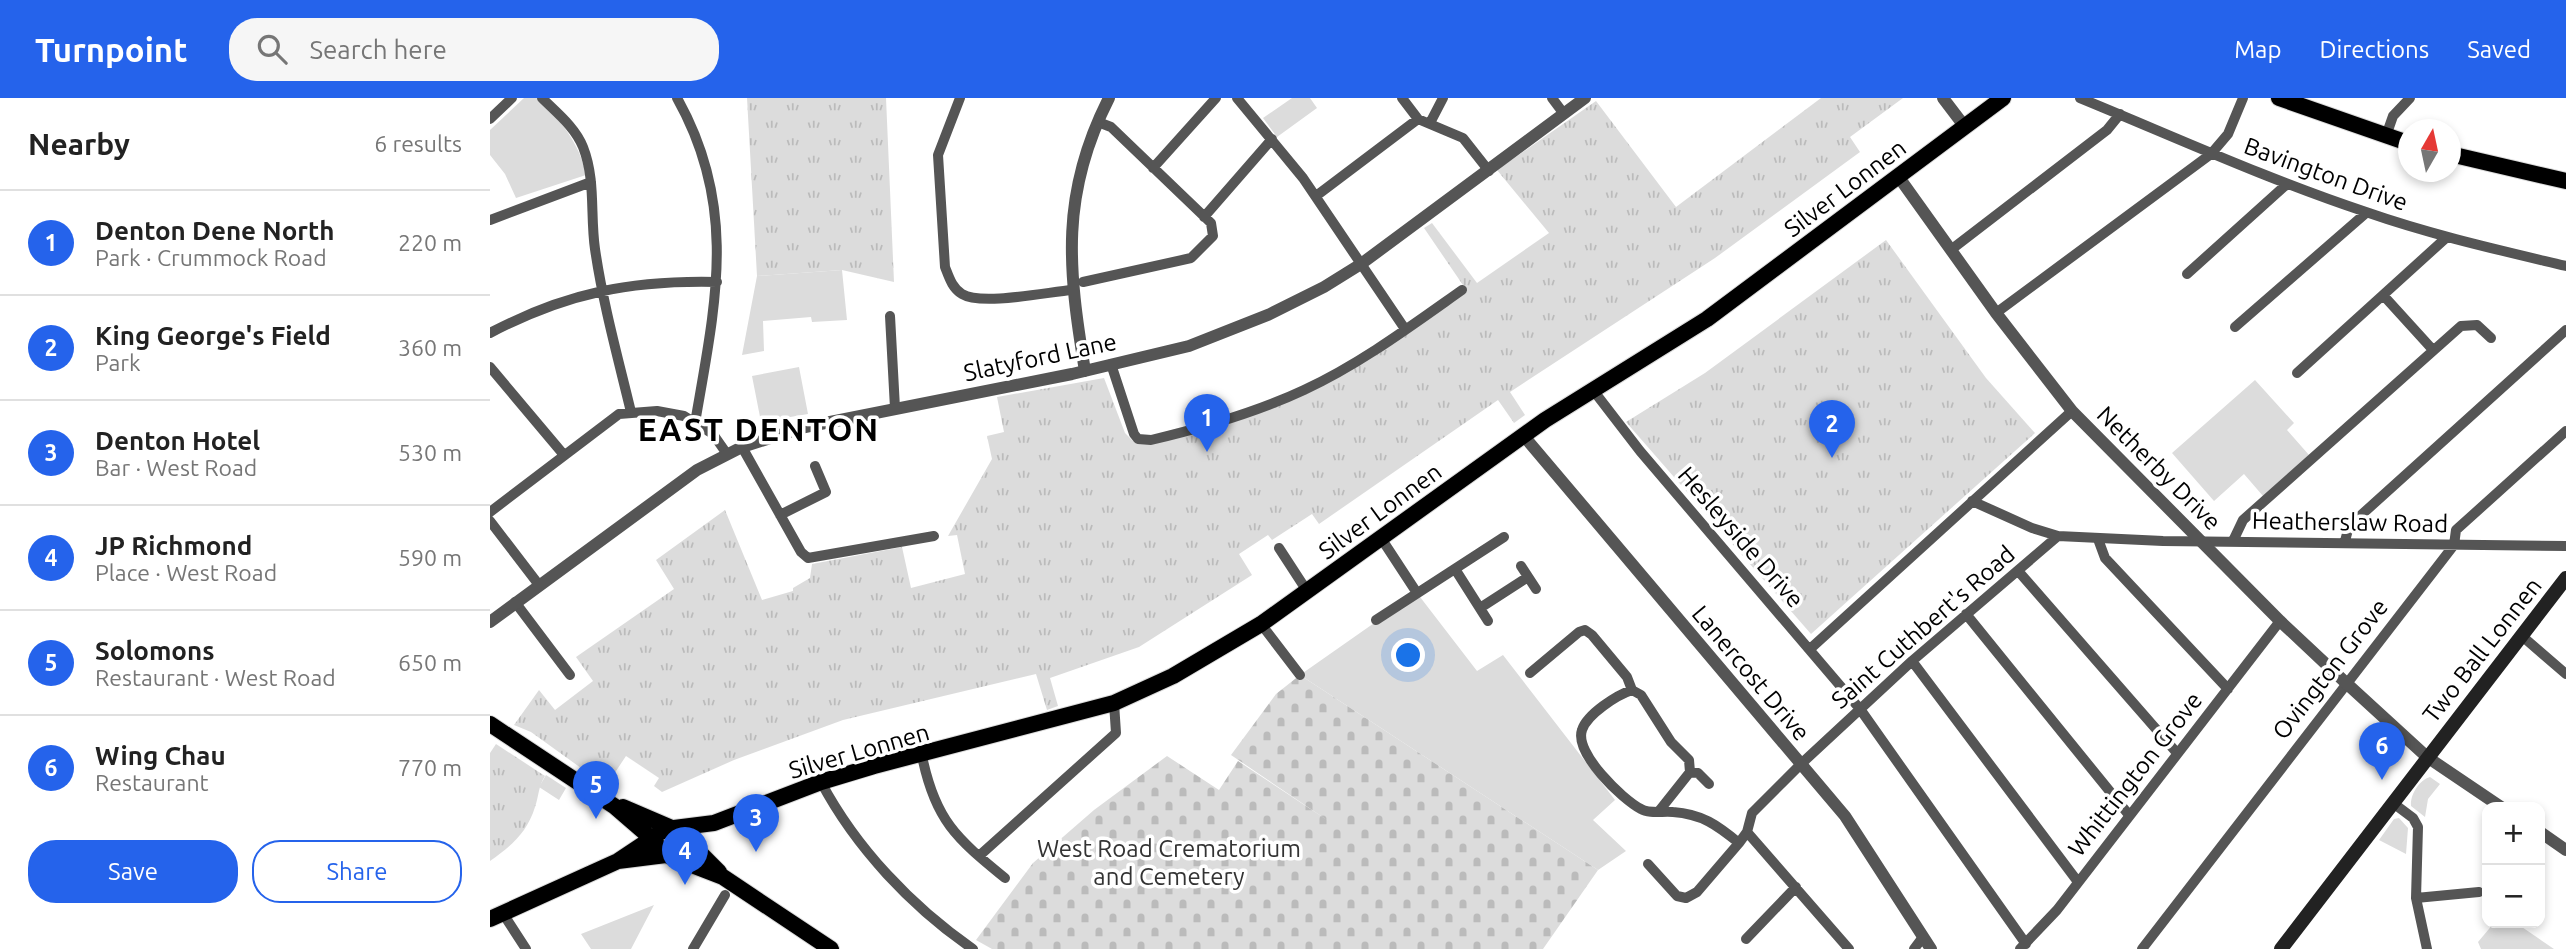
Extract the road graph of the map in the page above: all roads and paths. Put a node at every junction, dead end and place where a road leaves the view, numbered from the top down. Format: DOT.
graph roads {
  1 [pos="512,98"];
  2 [pos="542,98"];
  3 [pos="677,98"];
  4 [pos="960,98"];
  5 [pos="1216,98"];
  6 [pos="1237,98"];
  7 [pos="1402,98"];
  8 [pos="1443,98"];
  9 [pos="1552,98"];
  10 [pos="1585,98"];
  11 [pos="1943,98"];
  12 [pos="2003,98"];
  13 [pos="2080,98"];
  14 [pos="2243,98"];
  15 [pos="2279,98"];
  16 [pos="2410,98"];
  17 [pos="1107,99"];
  18 [pos="2296,102"];
  19 [pos="1564,114"];
  20 [pos="2120,114"];
  21 [pos="490,119"];
  22 [pos="1418,119"];
  23 [pos="1098,122"];
  24 [pos="1430,123"];
  25 [pos="1965,127"];
  26 [pos="2386,136"];
  27 [pos="1272,139"];
  28 [pos="2398,140"];
  29 [pos="2211,154"];
  30 [pos="2461,156"];
  31 [pos="1153,168"];
  32 [pos="1489,171"];
  33 [pos="1898,176"];
  34 [pos="2566,181"];
  35 [pos="591,182"];
  36 [pos="2287,184"];
  37 [pos="1316,196"];
  38 [pos="2366,213"];
  39 [pos="1204,217"];
  40 [pos="490,220"];
  41 [pos="2447,237"];
  42 [pos="1952,249"];
  43 [pos="1361,264"];
  44 [pos="2566,266"];
  45 [pos="2187,274"];
  46 [pos="717,282"];
  47 [pos="1083,282"];
  48 [pos="601,289"];
  49 [pos="1072,290"];
  50 [pos="1462,290"];
  51 [pos="2383,295"];
  52 [pos="1996,313"];
  53 [pos="890,316"];
  54 [pos="2235,327"];
  55 [pos="1405,330"];
  56 [pos="2566,330"];
  57 [pos="490,333"];
  58 [pos="2491,338"];
  59 [pos="2433,350"];
  60 [pos="1111,364"];
  61 [pos="490,368"];
  62 [pos="1085,371"];
  63 [pos="2297,373"];
  64 [pos="1593,390"];
  65 [pos="895,408"];
  66 [pos="2072,411"];
  67 [pos="631,412"];
  68 [pos="695,424"];
  69 [pos="2566,431"];
  70 [pos="1523,435"];
  71 [pos="742,447"];
  72 [pos="727,454"];
  73 [pos="564,455"];
  74 [pos="815,466"];
  75 [pos="1972,501"];
  76 [pos="490,512"];
  77 [pos="780,514"];
  78 [pos="490,521"];
  79 [pos="934,536"];
  80 [pos="2058,536"];
  81 [pos="1504,537"];
  82 [pos="1381,538"];
  83 [pos="2098,539"];
  84 [pos="2202,541"];
  85 [pos="2233,541"];
  86 [pos="2345,541"];
  87 [pos="2454,545"];
  88 [pos="2566,546"];
  89 [pos="1279,548"];
  90 [pos="1521,566"];
  91 [pos="1455,569"];
  92 [pos="2019,572"];
  93 [pos="1528,577"];
  94 [pos="2566,578"];
  95 [pos="539,585"];
  96 [pos="1536,589"];
  97 [pos="1307,591"];
  98 [pos="1417,593"];
  99 [pos="516,602"];
  100 [pos="1480,608"];
  101 [pos="1966,614"];
  102 [pos="1376,620"];
  103 [pos="1488,621"];
  104 [pos="2280,621"];
  105 [pos="490,622"];
  106 [pos="1261,624"];
  107 [pos="2522,636"];
  108 [pos="1810,649"];
  109 [pos="1912,661"];
  110 [pos="1530,673"];
  111 [pos="2566,674"];
  112 [pos="570,675"];
  113 [pos="1300,675"];
  114 [pos="2345,682"];
  115 [pos="2228,689"];
  116 [pos="1632,690"];
  117 [pos="1114,703"];
  118 [pos="1860,709"];
  119 [pos="490,724"];
  120 [pos="2177,753"];
  121 [pos="922,756"];
  122 [pos="2427,757"];
  123 [pos="1801,764"];
  124 [pos="1690,772"];
  125 [pos="821,782"];
  126 [pos="1709,784"];
  127 [pos="2494,802"];
  128 [pos="2393,803"];
  129 [pos="1659,811"];
  130 [pos="2129,815"];
  131 [pos="706,826"];
  132 [pos="672,828"];
  133 [pos="645,829"];
  134 [pos="1747,832"];
  135 [pos="2545,835"];
  136 [pos="690,843"];
  137 [pos="1740,843"];
  138 [pos="2566,850"];
  139 [pos="637,854"];
  140 [pos="667,855"];
  141 [pos="978,856"];
  142 [pos="704,862"];
  143 [pos="1647,864"];
  144 [pos="1005,878"];
  145 [pos="2078,883"];
  146 [pos="1796,887"];
  147 [pos="2479,892"];
  148 [pos="725,895"];
  149 [pos="2416,898"];
  150 [pos="496,916"];
  151 [pos="1923,937"];
  152 [pos="1746,939"];
  153 [pos="1841,940"];
  154 [pos="814,944"];
  155 [pos="2023,946"];
  156 [pos="2285,948"];
  157 [pos="526,949"];
  158 [pos="693,949"];
  159 [pos="831,949"];
  160 [pos="973,949"];
  161 [pos="1832,949"];
  162 [pos="1849,949"];
  163 [pos="1914,949"];
  164 [pos="1931,949"];
  165 [pos="2142,949"];
  166 [pos="2427,949"];
  1 -- 21 [label="street"];
  2 -- 35 [label="street"];
  3 -- 46 [label="street"];
  4 -- 49 [label="street"];
  5 -- 31 [label="street"];
  6 -- 27 [label="street"];
  7 -- 22 [label="street"];
  8 -- 24 [label="street"];
  9 -- 19 [label="street"];
  10 -- 19 [label="street, Slatyford Lane"];
  11 -- 25 [label="street"];
  12 -- 25 [label="main road, Silver Lonnen"];
  13 -- 20 [label="street, Bavington Drive"];
  14 -- 29 [label="street"];
  15 -- 18 [label="main road"];
  16 -- 26 [label="street"];
  17 -- 23 [label="street"];
  18 -- 26 [label="main road"];
  19 -- 32 [label="street, Slatyford Lane"];
  20 -- 29 [label="street, Bavington Drive"];
  20 -- 42 [label="street"];
  22 -- 24 [label="street"];
  22 -- 37 [label="street"];
  23 -- 31 [label="street"];
  23 -- 49 [label="street"];
  24 -- 32 [label="street"];
  25 -- 33 [label="main road, Silver Lonnen"];
  26 -- 28 [label="main road"];
  27 -- 37 [label="street"];
  27 -- 39 [label="street"];
  29 -- 36 [label="street, Bavington Drive"];
  29 -- 52 [label="street"];
  30 -- 34 [label="main road"];
  31 -- 39 [label="street"];
  32 -- 43 [label="street, Slatyford Lane"];
  33 -- 42 [label="street, Netherby Drive"];
  33 -- 64 [label="main road, Silver Lonnen"];
  35 -- 40 [label="street"];
  35 -- 48 [label="street"];
  36 -- 38 [label="street, Bavington Drive"];
  36 -- 45 [label="street"];
  37 -- 43 [label="street"];
  38 -- 41 [label="street, Bavington Drive"];
  38 -- 54 [label="street"];
  39 -- 47 [label="street"];
  41 -- 44 [label="street, Bavington Drive"];
  41 -- 51 [label="street"];
  42 -- 52 [label="street, Netherby Drive"];
  43 -- 55 [label="street"];
  43 -- 60 [label="street, Slatyford Lane"];
  46 -- 48 [label="street"];
  46 -- 68 [label="street"];
  48 -- 57 [label="street"];
  48 -- 67 [label="street"];
  49 -- 62 [label="street"];
  50 -- 55 [label="street"];
  51 -- 59 [label="street"];
  51 -- 63 [label="street"];
  52 -- 66 [label="street, Netherby Drive"];
  53 -- 65 [label="street"];
  55 -- 60 [label="street"];
  56 -- 86 [label="street"];
  58 -- 59 [label="street"];
  59 -- 85 [label="street"];
  60 -- 62 [label="street, Slatyford Lane"];
  61 -- 73 [label="street"];
  62 -- 65 [label="street, Slatyford Lane"];
  64 -- 70 [label="main road, Silver Lonnen"];
  64 -- 108 [label="street, Hesleyside Drive"];
  65 -- 71 [label="street, Slatyford Lane"];
  66 -- 75 [label="street"];
  66 -- 84 [label="street, Netherby Drive"];
  67 -- 68 [label="street"];
  67 -- 73 [label="street"];
  68 -- 72 [label="street"];
  69 -- 87 [label="street, Ovington Grove"];
  70 -- 82 [label="main road, Silver Lonnen"];
  70 -- 123 [label="street, Lanercost Drive"];
  71 -- 72 [label="street, Slatyford Lane"];
  71 -- 77 [label="street"];
  72 -- 95 [label="street, Slatyford Lane"];
  73 -- 76 [label="street"];
  74 -- 77 [label="street"];
  75 -- 80 [label="street, Heatherslaw Road"];
  75 -- 108 [label="street"];
  77 -- 79 [label="street"];
  78 -- 95 [label="street"];
  80 -- 83 [label="street, Heatherslaw Road"];
  80 -- 92 [label="street, Saint Cuthbert's Road"];
  81 -- 91 [label="street"];
  82 -- 97 [label="main road, Silver Lonnen"];
  82 -- 98 [label="street"];
  83 -- 84 [label="street, Heatherslaw Road"];
  83 -- 115 [label="street"];
  84 -- 85 [label="street, Heatherslaw Road"];
  84 -- 104 [label="street, Netherby Drive"];
  85 -- 86 [label="street, Heatherslaw Road"];
  86 -- 87 [label="street, Heatherslaw Road"];
  87 -- 88 [label="street, Heatherslaw Road"];
  87 -- 114 [label="street, Ovington Grove"];
  89 -- 97 [label="street"];
  90 -- 93 [label="street"];
  91 -- 98 [label="street"];
  91 -- 100 [label="street"];
  92 -- 101 [label="street, Saint Cuthbert's Road"];
  92 -- 120 [label="street"];
  93 -- 96 [label="street"];
  93 -- 100 [label="street"];
  94 -- 107 [label="main road, Two Ball Lonnen"];
  95 -- 99 [label="street, Slatyford Lane"];
  97 -- 106 [label="main road, Silver Lonnen"];
  98 -- 102 [label="street"];
  99 -- 105 [label="street, Slatyford Lane"];
  99 -- 112 [label="street"];
  100 -- 103 [label="street"];
  101 -- 109 [label="street, Saint Cuthbert's Road"];
  101 -- 130 [label="street"];
  104 -- 114 [label="street, Netherby Drive"];
  104 -- 115 [label="street, Whittington Grove"];
  106 -- 113 [label="street"];
  106 -- 117 [label="main road, Silver Lonnen"];
  107 -- 111 [label="street"];
  107 -- 122 [label="main road, Two Ball Lonnen"];
  108 -- 118 [label="street, Hesleyside Drive"];
  109 -- 118 [label="street, Saint Cuthbert's Road"];
  109 -- 145 [label="street"];
  110 -- 116 [label="street"];
  114 -- 122 [label="street, Netherby Drive"];
  114 -- 165 [label="street, Ovington Grove"];
  115 -- 120 [label="street, Whittington Grove"];
  116 -- 124 [label="street"];
  116 -- 129 [label="street"];
  117 -- 121 [label="main road, Silver Lonnen"];
  117 -- 141 [label="street"];
  118 -- 123 [label="street, Saint Cuthbert's Road"];
  118 -- 155 [label="street, Hesleyside Drive"];
  119 -- 133 [label="main road"];
  120 -- 130 [label="street, Whittington Grove"];
  121 -- 125 [label="main road, Silver Lonnen"];
  121 -- 141 [label="street"];
  122 -- 127 [label="street, Netherby Drive"];
  122 -- 128 [label="main road, Two Ball Lonnen"];
  123 -- 134 [label="street, Saint Cuthbert's Road"];
  123 -- 151 [label="street, Lanercost Drive"];
  124 -- 126 [label="street"];
  124 -- 129 [label="street"];
  125 -- 131 [label="main road, Silver Lonnen"];
  125 -- 160 [label="street"];
  128 -- 149 [label="street"];
  128 -- 156 [label="main road, Two Ball Lonnen"];
  129 -- 137 [label="street"];
  130 -- 145 [label="street, Whittington Grove"];
  131 -- 132 [label="main road, Silver Lonnen"];
  131 -- 133 [label="main road"];
  131 -- 136 [label="main road, Silver Lonnen"];
  131 -- 142 [label="main road"];
  132 -- 133 [label="main road"];
  132 -- 133 [label="main road, Silver Lonnen"];
  132 -- 136 [label="main road"];
  133 -- 139 [label="main road, Silver Lonnen"];
  133 -- 140 [label="main road"];
  134 -- 137 [label="street, Saint Cuthbert's Road"];
  134 -- 146 [label="street"];
  135 -- 138 [label="street"];
  136 -- 140 [label="main road, Silver Lonnen"];
  136 -- 142 [label="main road"];
  137 -- 143 [label="street, Saint Cuthbert's Road"];
  139 -- 140 [label="main road"];
  139 -- 142 [label="main road"];
  139 -- 150 [label="main road"];
  140 -- 142 [label="main road"];
  141 -- 144 [label="street"];
  142 -- 154 [label="main road"];
  145 -- 155 [label="street, Whittington Grove"];
  146 -- 152 [label="street"];
  146 -- 153 [label="street"];
  147 -- 149 [label="street"];
  148 -- 158 [label="street"];
  149 -- 166 [label="street"];
  150 -- 157 [label="street"];
  151 -- 163 [label="street"];
  151 -- 164 [label="street, Lanercost Drive"];
  153 -- 161 [label="street"];
  153 -- 162 [label="street"];
  154 -- 159 [label="main road"];
}
